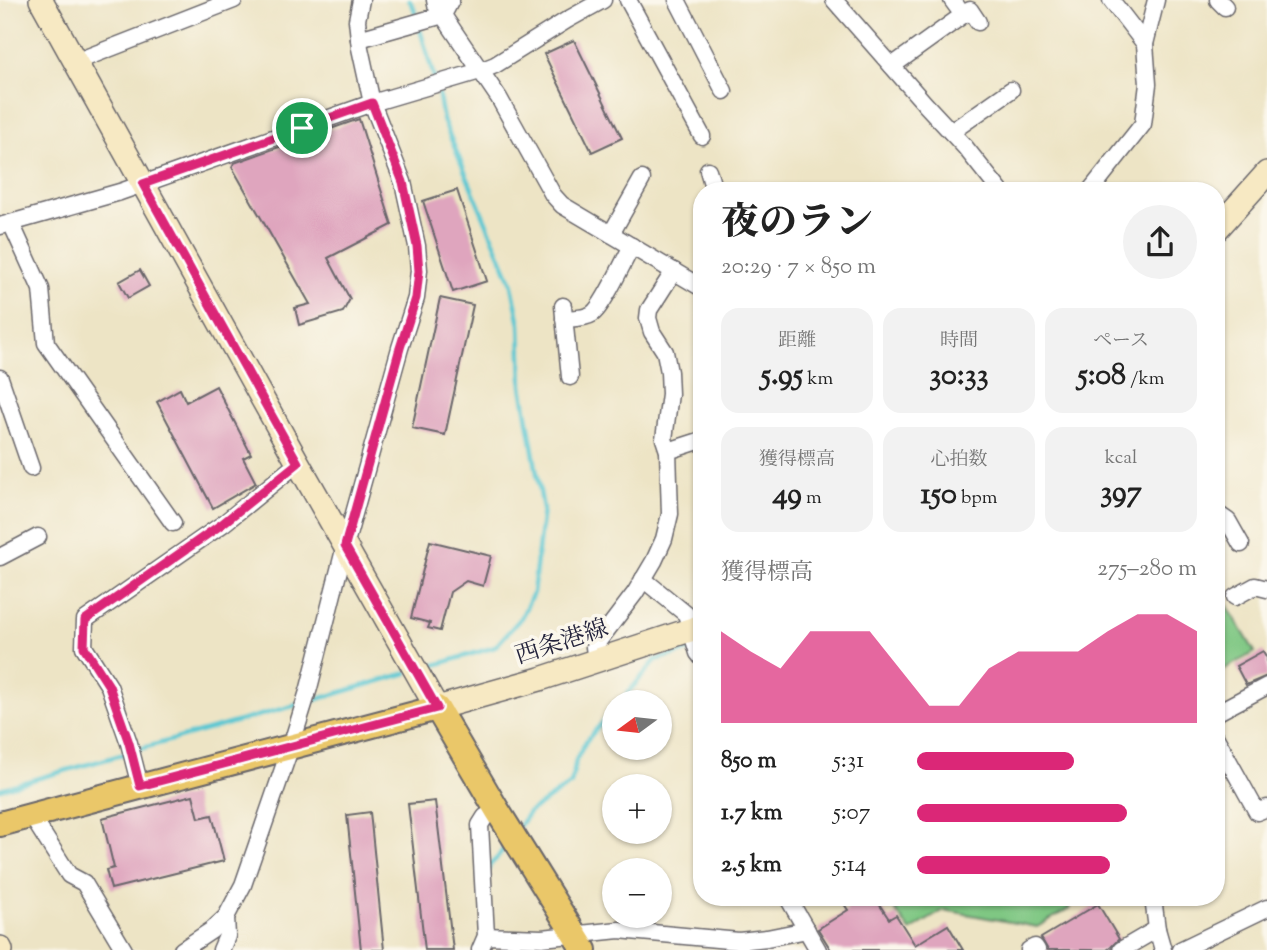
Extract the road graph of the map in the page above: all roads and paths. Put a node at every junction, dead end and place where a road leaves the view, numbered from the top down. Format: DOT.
graph roads {
  1 [pos="41,0"];
  2 [pos="234,0"];
  3 [pos="361,0"];
  4 [pos="435,0"];
  5 [pos="603,0"];
  6 [pos="628,0"];
  7 [pos="677,0"];
  8 [pos="834,0"];
  9 [pos="952,0"];
  10 [pos="1111,0"];
  11 [pos="1156,0"];
  12 [pos="447,8"];
  13 [pos="359,39"];
  14 [pos="1146,44"];
  15 [pos="75,62"];
  16 [pos="892,66"];
  17 [pos="480,71"];
  18 [pos="1011,90"];
  19 [pos="724,91"];
  20 [pos="372,103"];
  21 [pos="951,132"];
  22 [pos="702,136"];
  23 [pos="708,170"];
  24 [pos="1267,173"];
  25 [pos="642,180"];
  26 [pos="711,182"];
  27 [pos="993,182"];
  28 [pos="1097,182"];
  29 [pos="143,184"];
  30 [pos="1225,220"];
  31 [pos="6,225"];
  32 [pos="611,234"];
  33 [pos="632,246"];
  34 [pos="674,271"];
  35 [pos="693,283"];
  36 [pos="570,377"];
  37 [pos="0,378"];
  38 [pos="693,443"];
  39 [pos="668,451"];
  40 [pos="298,463"];
  41 [pos="31,468"];
  42 [pos="1225,519"];
  43 [pos="173,523"];
  44 [pos="38,537"];
  45 [pos="1241,544"];
  46 [pos="345,546"];
  47 [pos="0,557"];
  48 [pos="643,579"];
  49 [pos="1267,589"];
  50 [pos="1235,597"];
  51 [pos="693,624"];
  52 [pos="693,629"];
  53 [pos="596,660"];
  54 [pos="1267,686"];
  55 [pos="437,708"];
  56 [pos="1225,708"];
  57 [pos="291,746"];
  58 [pos="1225,754"];
  59 [pos="140,786"];
  60 [pos="1267,807"];
  61 [pos="497,810"];
  62 [pos="31,816"];
  63 [pos="0,824"];
  64 [pos="793,906"];
  65 [pos="1154,906"];
  66 [pos="1267,908"];
  67 [pos="226,917"];
  68 [pos="1157,929"];
  69 [pos="807,930"];
  70 [pos="579,942"];
  71 [pos="483,943"];
  72 [pos="540,944"];
  73 [pos="124,950"];
  74 [pos="181,950"];
  75 [pos="221,950"];
  76 [pos="818,950"];
  77 [pos="1029,950"];
  78 [pos="1037,950"];
  79 [pos="1121,950"];
  80 [pos="1163,950"];
  81 [pos="1181,950"];
  1 -- 15 [label="street"];
  2 -- 15 [label="street"];
  3 -- 13 [label="street"];
  4 -- 12 [label="street"];
  5 -- 17 [label="street"];
  6 -- 22 [label="street"];
  7 -- 19 [label="street"];
  8 -- 16 [label="street"];
  9 -- 16 [label="street"];
  10 -- 14 [label="street"];
  11 -- 14 [label="street"];
  12 -- 13 [label="street"];
  12 -- 17 [label="street"];
  13 -- 20 [label="street"];
  14 -- 28 [label="street"];
  15 -- 29 [label="street"];
  16 -- 21 [label="street"];
  17 -- 20 [label="street"];
  17 -- 32 [label="street"];
  18 -- 21 [label="street"];
  20 -- 29 [label="street"];
  20 -- 46 [label="street"];
  21 -- 27 [label="street"];
  23 -- 26 [label="street"];
  24 -- 30 [label="street"];
  25 -- 32 [label="street"];
  29 -- 31 [label="street"];
  29 -- 40 [label="street"];
  31 -- 43 [label="street"];
  32 -- 33 [label="street"];
  33 -- 34 [label="street"];
  33 -- 36 [label="street"];
  34 -- 35 [label="street"];
  34 -- 39 [label="street"];
  37 -- 41 [label="street"];
  38 -- 39 [label="street"];
  39 -- 48 [label="street"];
  40 -- 46 [label="street"];
  40 -- 59 [label="street"];
  42 -- 45 [label="street"];
  44 -- 47 [label="street"];
  46 -- 55 [label="street"];
  46 -- 57 [label="street"];
  48 -- 51 [label="street"];
  48 -- 53 [label="street"];
  49 -- 50 [label="street"];
  52 -- 53 [label="street, 西条港線"];
  53 -- 55 [label="street, 西条港線"];
  54 -- 56 [label="street"];
  55 -- 57 [label="main road"];
  55 -- 61 [label="main road"];
  57 -- 59 [label="main road"];
  57 -- 67 [label="street"];
  58 -- 60 [label="street"];
  59 -- 62 [label="main road"];
  61 -- 70 [label="main road"];
  61 -- 71 [label="street"];
  62 -- 63 [label="main road"];
  62 -- 73 [label="street"];
  64 -- 69 [label="street"];
  65 -- 68 [label="street"];
  66 -- 81 [label="street"];
  67 -- 74 [label="street"];
  67 -- 75 [label="street"];
  68 -- 79 [label="street"];
  68 -- 80 [label="street"];
  69 -- 70 [label="street"];
  69 -- 76 [label="street"];
  70 -- 72 [label="street"];
  71 -- 72 [label="street"];
  77 -- 78 [label="street"];
}
